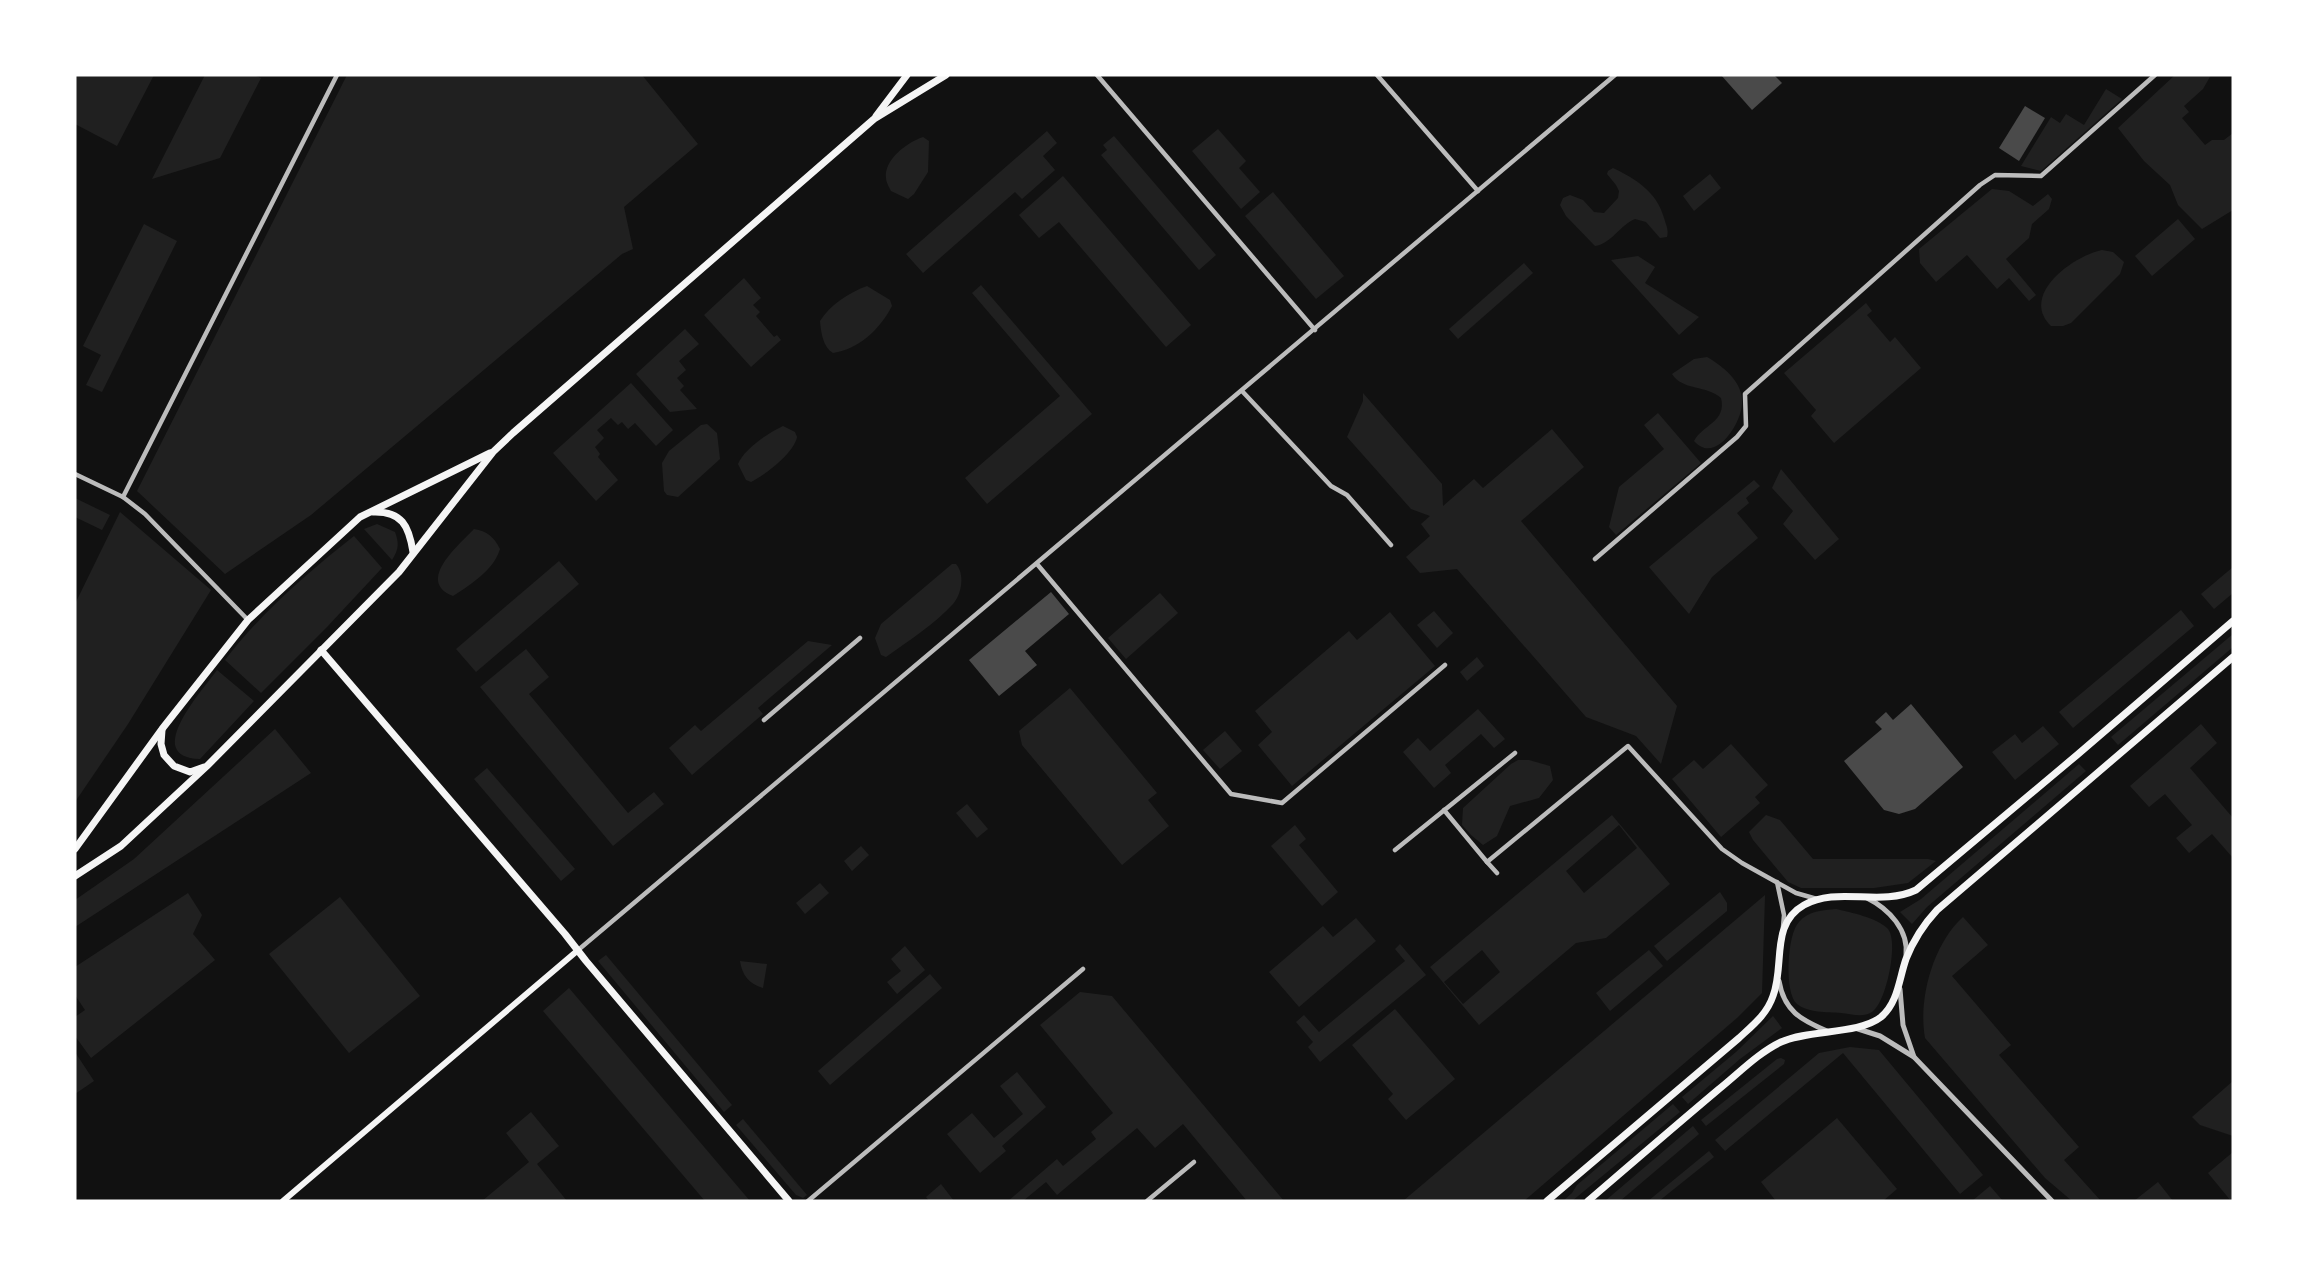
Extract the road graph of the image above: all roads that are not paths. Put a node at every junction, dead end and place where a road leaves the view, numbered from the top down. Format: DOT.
graph roads {
  1 [pos="337,75"];
  2 [pos="907,75"];
  3 [pos="946,75"];
  4 [pos="1097,75"];
  5 [pos="1377,75"];
  6 [pos="1615,75"];
  7 [pos="2155,75"];
  8 [pos="874,119"];
  9 [pos="1478,191"];
  10 [pos="1315,330"];
  11 [pos="1242,391"];
  12 [pos="493,452"];
  13 [pos="75,474"];
  14 [pos="123,497"];
  15 [pos="370,512"];
  16 [pos="1391,545"];
  17 [pos="413,552"];
  18 [pos="1595,559"];
  19 [pos="1037,564"];
  20 [pos="248,620"];
  21 [pos="2233,621"];
  22 [pos="860,638"];
  23 [pos="321,650"];
  24 [pos="2233,657"];
  25 [pos="1445,665"];
  26 [pos="764,720"];
  27 [pos="162,729"];
  28 [pos="1515,753"];
  29 [pos="207,766"];
  30 [pos="1444,810"];
  31 [pos="75,849"];
  32 [pos="1395,850"];
  33 [pos="1487,862"];
  34 [pos="1497,873"];
  35 [pos="75,876"];
  36 [pos="1777,882"];
  37 [pos="1866,898"];
  38 [pos="1818,899"];
  39 [pos="1783,928"];
  40 [pos="577,951"];
  41 [pos="1906,961"];
  42 [pos="1083,969"];
  43 [pos="1778,977"];
  44 [pos="1900,982"];
  45 [pos="1851,1027"];
  46 [pos="1827,1031"];
  47 [pos="1914,1057"];
  48 [pos="1194,1162"];
  49 [pos="283,1201"];
  50 [pos="789,1201"];
  51 [pos="808,1201"];
  52 [pos="1147,1201"];
  53 [pos="1547,1201"];
  54 [pos="1588,1201"];
  55 [pos="2052,1201"];
  1 -- 14 [label="street"];
  2 -- 8 [label="main road"];
  3 -- 8 [label="main road"];
  4 -- 10 [label="street"];
  5 -- 9 [label="street"];
  6 -- 9 [label="street"];
  7 -- 18 [label="street"];
  8 -- 12 [label="main road"];
  9 -- 10 [label="street"];
  10 -- 11 [label="street"];
  11 -- 16 [label="street"];
  11 -- 19 [label="street"];
  12 -- 15 [label="main road"];
  12 -- 17 [label="main road"];
  13 -- 14 [label="street"];
  14 -- 20 [label="street"];
  15 -- 17 [label="main road"];
  15 -- 20 [label="main road"];
  17 -- 23 [label="main road"];
  19 -- 25 [label="street"];
  19 -- 40 [label="street"];
  20 -- 27 [label="main road"];
  21 -- 37 [label="main road"];
  22 -- 26 [label="street"];
  23 -- 29 [label="main road"];
  23 -- 40 [label="main road"];
  24 -- 41 [label="main road"];
  27 -- 29 [label="main road"];
  27 -- 31 [label="main road"];
  28 -- 30 [label="street"];
  29 -- 35 [label="main road"];
  30 -- 32 [label="street"];
  30 -- 33 [label="street"];
  33 -- 34 [label="street"];
  33 -- 36 [label="street"];
  36 -- 38 [label="street"];
  36 -- 39 [label="street"];
  37 -- 38 [label="main road"];
  37 -- 41 [label="street"];
  38 -- 39 [label="main road"];
  39 -- 43 [label="main road"];
  40 -- 49 [label="main road"];
  40 -- 50 [label="main road"];
  41 -- 44 [label="main road"];
  42 -- 51 [label="street"];
  43 -- 46 [label="street"];
  43 -- 53 [label="main road"];
  44 -- 45 [label="main road"];
  44 -- 47 [label="street"];
  45 -- 46 [label="main road"];
  45 -- 47 [label="street"];
  46 -- 54 [label="main road"];
  47 -- 55 [label="street"];
  48 -- 52 [label="street"];
}
